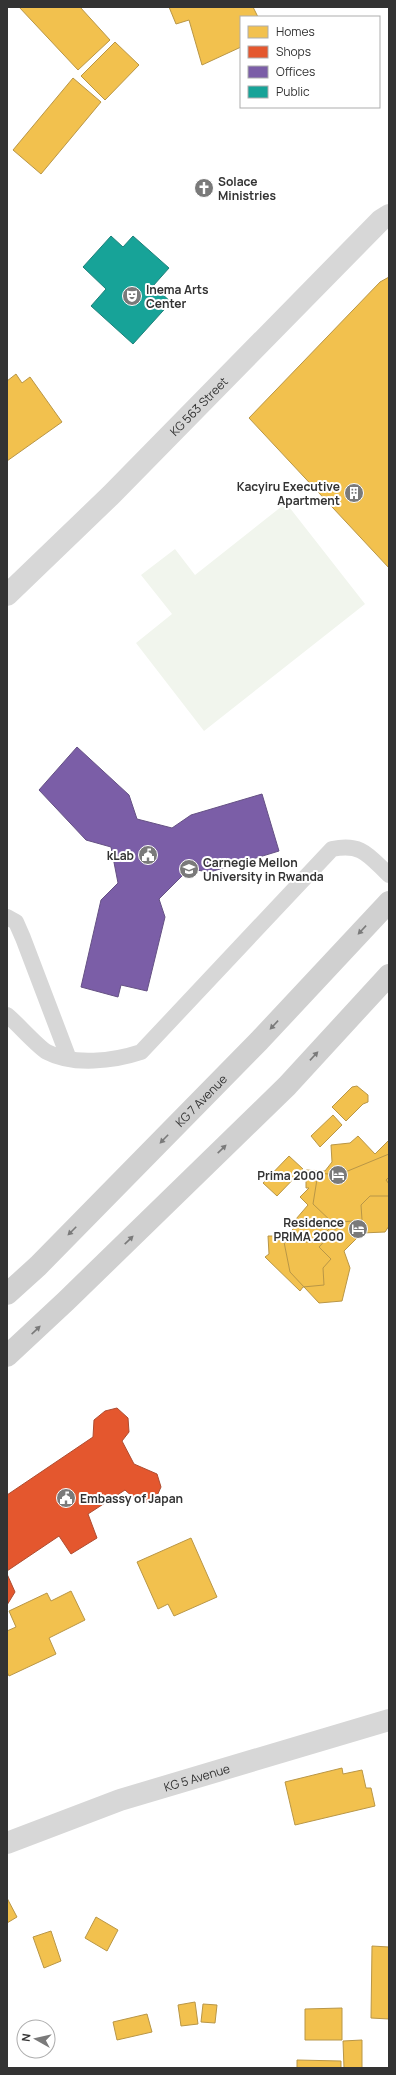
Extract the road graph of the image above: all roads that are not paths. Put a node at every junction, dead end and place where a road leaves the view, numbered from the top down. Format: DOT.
graph roads {
  1 [pos="389,215"];
  2 [pos="7,595"];
  3 [pos="389,875"];
  4 [pos="389,902"];
  5 [pos="7,917"];
  6 [pos="389,975"];
  7 [pos="7,1014"];
  8 [pos="69,1059"];
  9 [pos="7,1294"];
  10 [pos="7,1356"];
  11 [pos="389,1720"];
  12 [pos="7,1843"];
  1 -- 2 [label="street, KG 563 Street"];
  3 -- 8 [label="lane"];
  4 -- 9 [label="main road, KG 7 Avenue, one-way"];
  5 -- 8 [label="lane"];
  10 -- 6 [label="main road, one-way"];
  7 -- 8 [label="lane"];
  11 -- 12 [label="street, KG 5 Avenue"];
}
